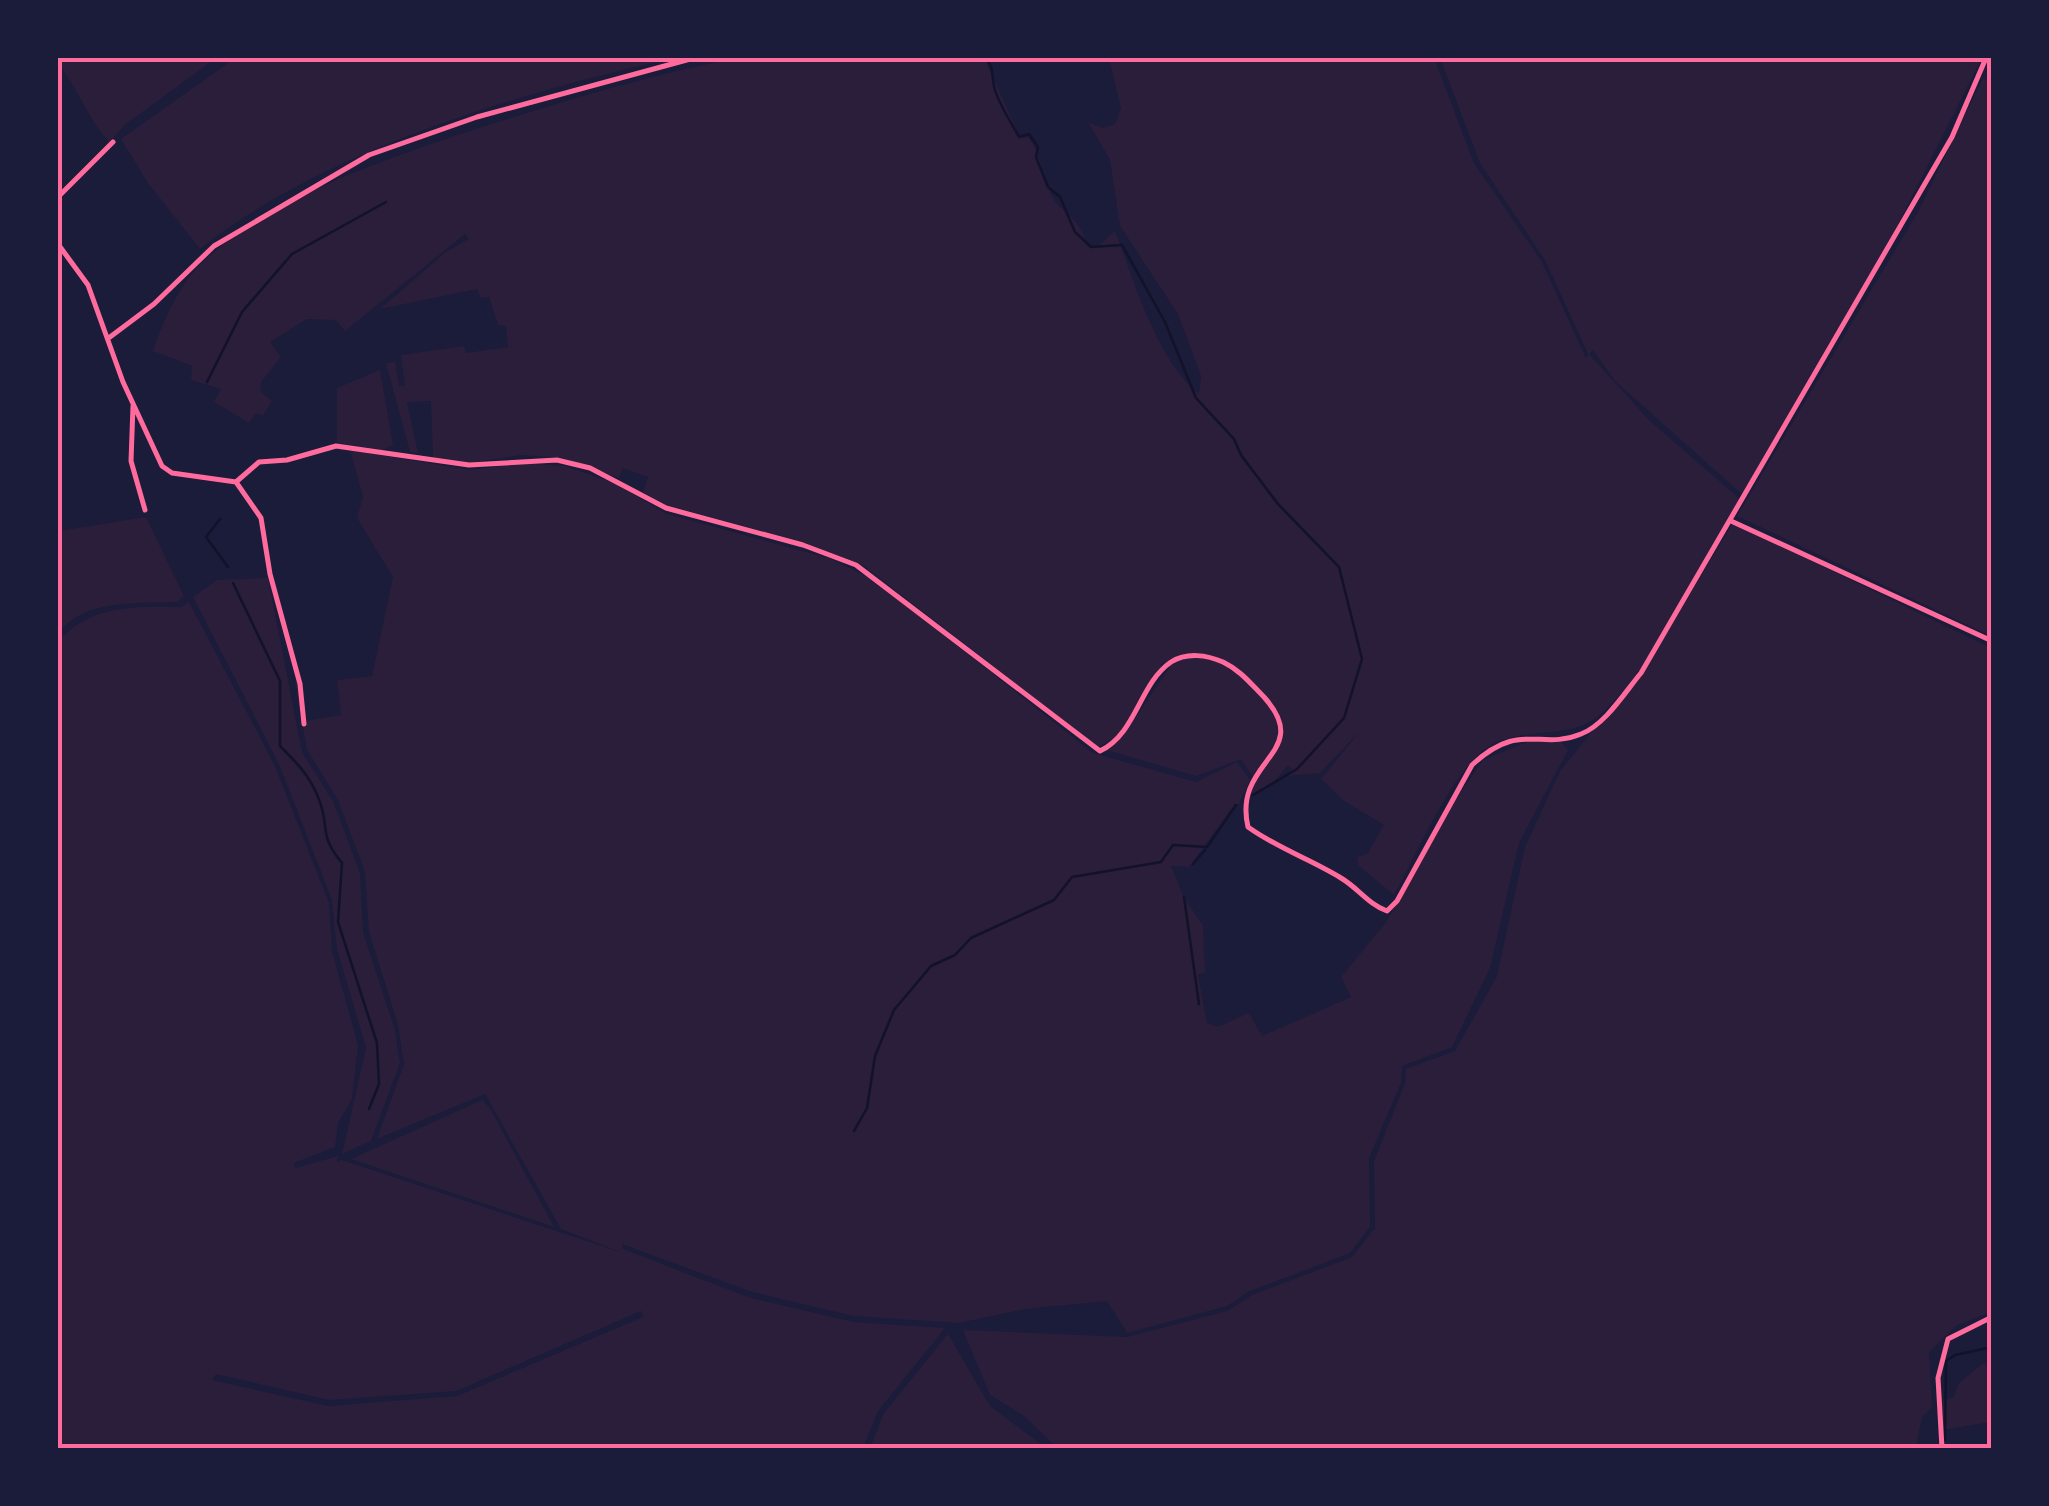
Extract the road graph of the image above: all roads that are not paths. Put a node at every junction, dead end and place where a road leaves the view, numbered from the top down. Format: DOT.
graph roads {
  1 [pos="694,58"];
  2 [pos="1986,58"];
  3 [pos="114,142"];
  4 [pos="58,198"];
  5 [pos="58,244"];
  6 [pos="110,337"];
  7 [pos="133,406"];
  8 [pos="236,482"];
  9 [pos="145,510"];
  10 [pos="1731,521"];
  11 [pos="1992,641"];
  12 [pos="304,724"];
  13 [pos="1992,1317"];
  14 [pos="1942,1448"];
  1 -- 6 [label="street"];
  2 -- 10 [label="street"];
  3 -- 4 [label="street"];
  5 -- 6 [label="street"];
  6 -- 7 [label="street"];
  7 -- 8 [label="street"];
  7 -- 9 [label="street"];
  8 -- 10 [label="street"];
  8 -- 12 [label="street"];
  10 -- 11 [label="street"];
  13 -- 14 [label="street"];
}
